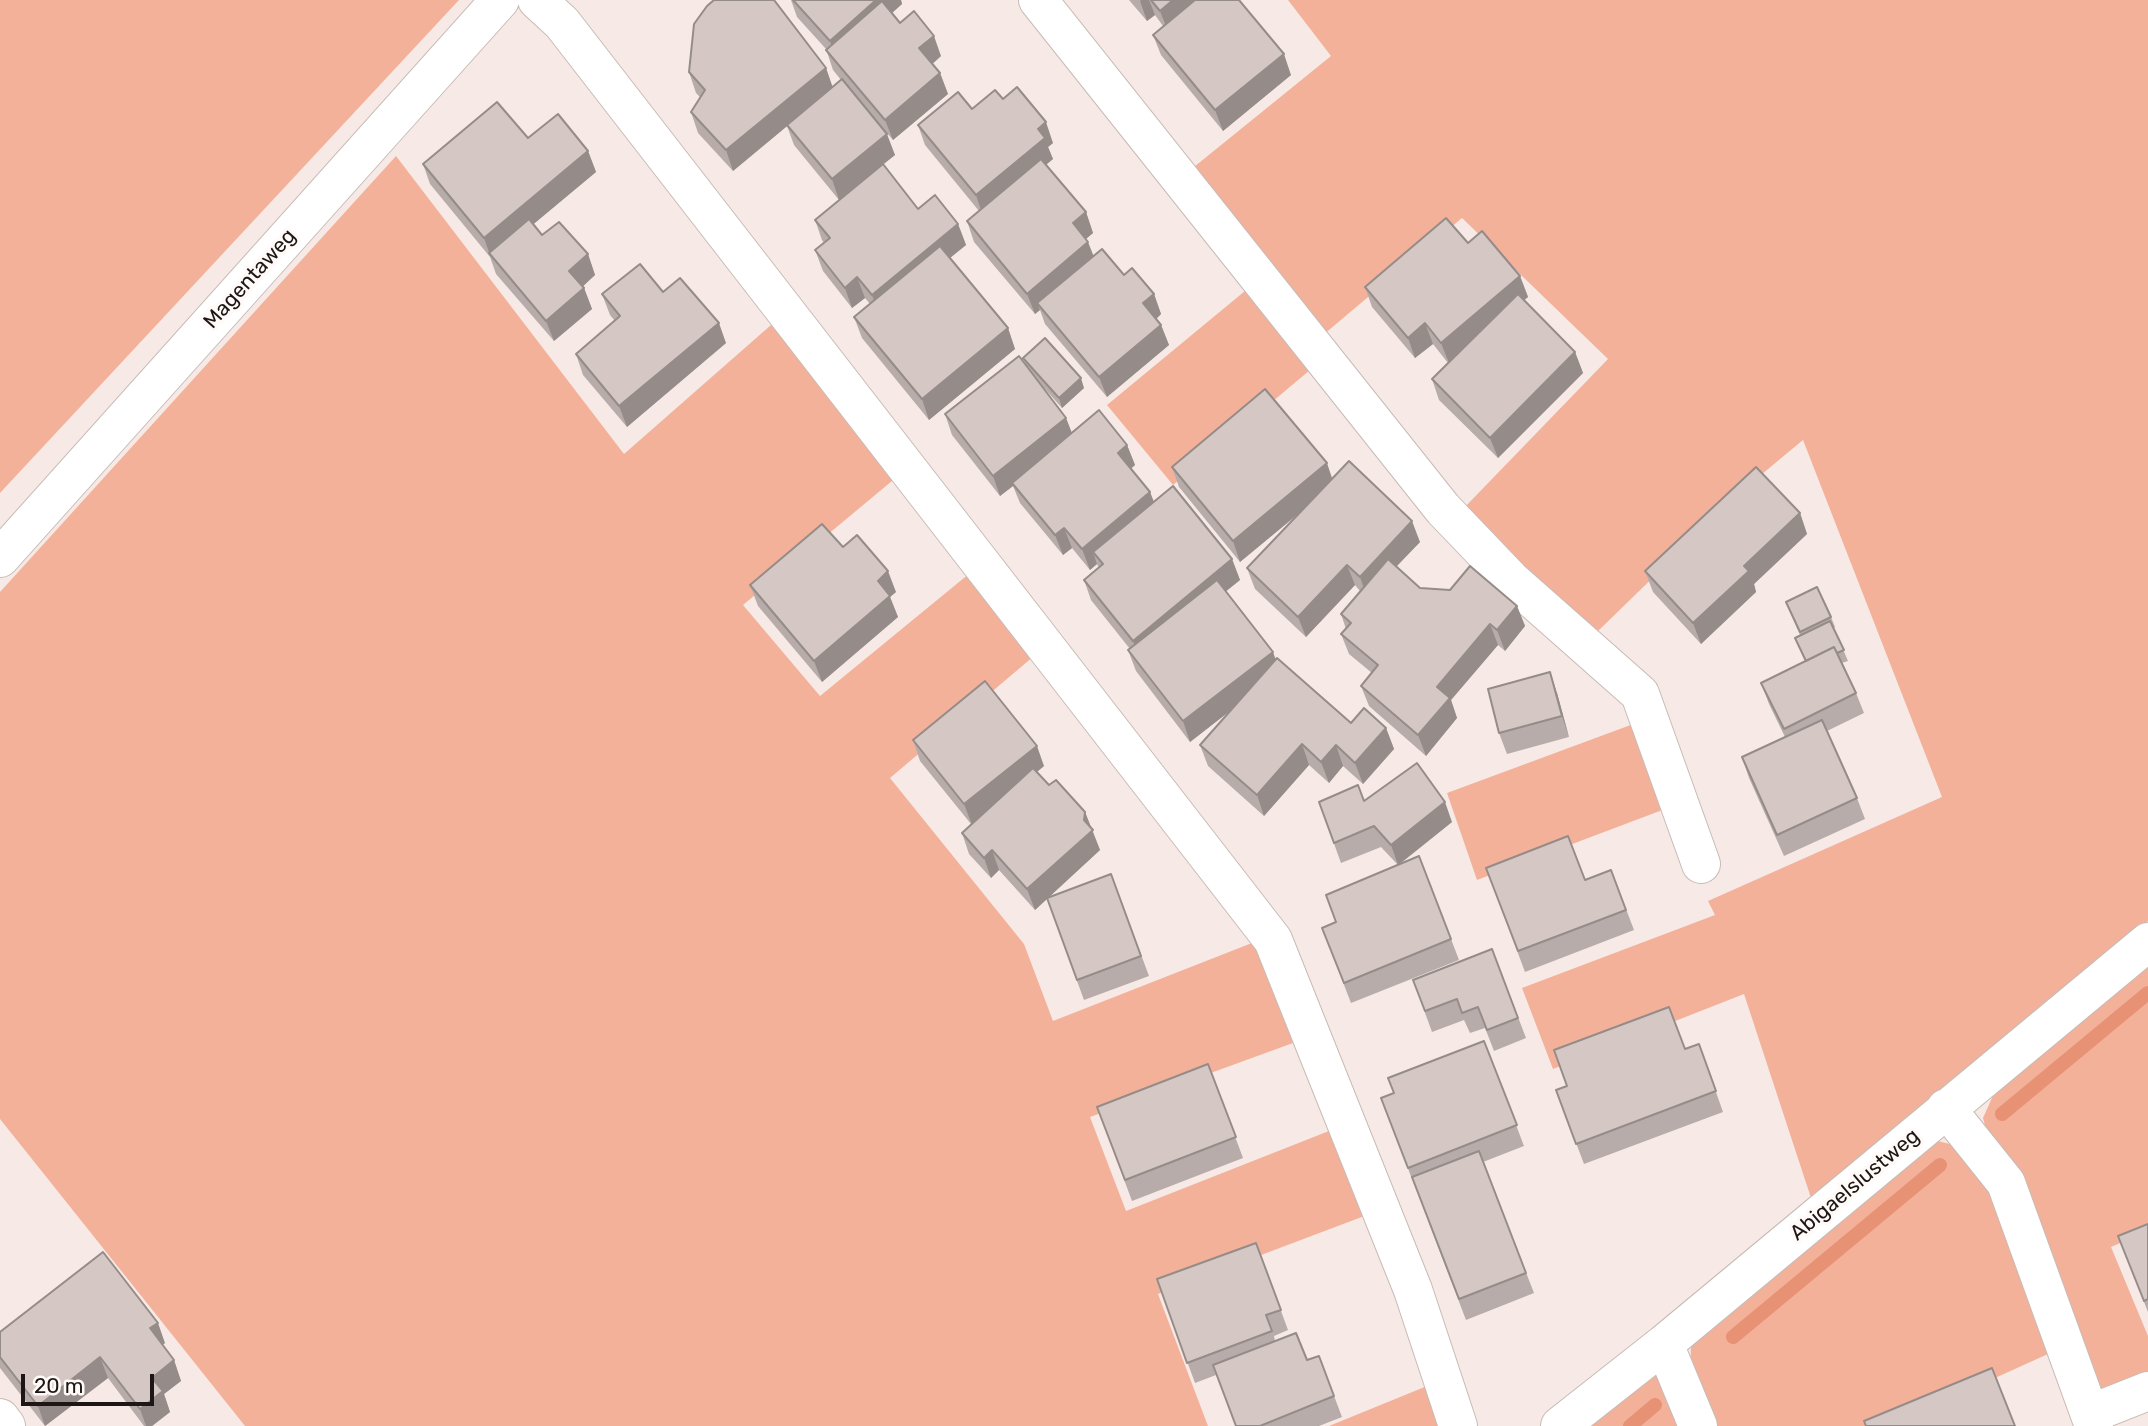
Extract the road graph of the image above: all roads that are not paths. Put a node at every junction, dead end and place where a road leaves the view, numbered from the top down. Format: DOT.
graph roads {
  1 [pos="500,0"];
  2 [pos="537,0"];
  3 [pos="1038,0"];
  4 [pos="0,558"];
  5 [pos="1701,864"];
  6 [pos="2148,942"];
  7 [pos="1946,1108"];
  8 [pos="1664,1344"];
  9 [pos="2148,1391"];
  10 [pos="0,1418"];
  11 [pos="2092,1420"];
  12 [pos="6,1426"];
  13 [pos="1458,1426"];
  14 [pos="1560,1426"];
  15 [pos="1698,1426"];
  1 -- 4 [label="street, Magentaweg"];
  2 -- 13 [label="street"];
  3 -- 5 [label="street"];
  6 -- 7 [label="street, Abigaelslustweg"];
  7 -- 8 [label="street, Abigaelslustweg"];
  7 -- 11 [label="street"];
  8 -- 14 [label="street, Abigaelslustweg"];
  8 -- 15 [label="street"];
  9 -- 11 [label="street"];
  10 -- 12 [label="street"];
}
